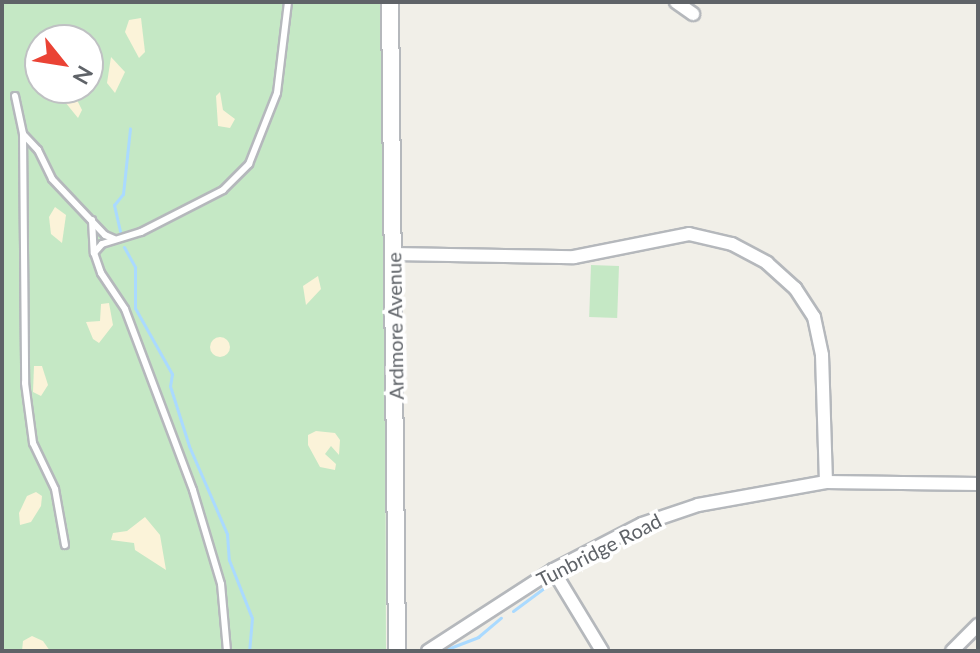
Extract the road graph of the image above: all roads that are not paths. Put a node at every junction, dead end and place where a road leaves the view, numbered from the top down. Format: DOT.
graph roads {
  1 [pos="288,2"];
  2 [pos="390,2"];
  3 [pos="676,2"];
  4 [pos="693,14"];
  5 [pos="15,96"];
  6 [pos="23,134"];
  7 [pos="92,218"];
  8 [pos="114,239"];
  9 [pos="94,253"];
  10 [pos="394,254"];
  11 [pos="826,482"];
  12 [pos="978,484"];
  13 [pos="65,545"];
  14 [pos="553,570"];
  15 [pos="978,625"];
  16 [pos="227,651"];
  17 [pos="397,651"];
  18 [pos="428,651"];
  19 [pos="602,651"];
  20 [pos="952,651"];
  1 -- 8 [label="lane"];
  2 -- 10 [label="street, Ardmore Avenue"];
  3 -- 4 [label="street"];
  5 -- 6 [label="lane"];
  6 -- 7 [label="lane"];
  6 -- 13 [label="lane"];
  7 -- 8 [label="lane"];
  7 -- 9 [label="lane"];
  8 -- 9 [label="lane"];
  9 -- 16 [label="lane"];
  10 -- 11 [label="street"];
  10 -- 17 [label="street, Ardmore Avenue"];
  11 -- 12 [label="street, Tunbridge Road"];
  11 -- 14 [label="street, Tunbridge Road"];
  14 -- 18 [label="street, Tunbridge Road"];
  14 -- 19 [label="street"];
  15 -- 20 [label="street"];
}
